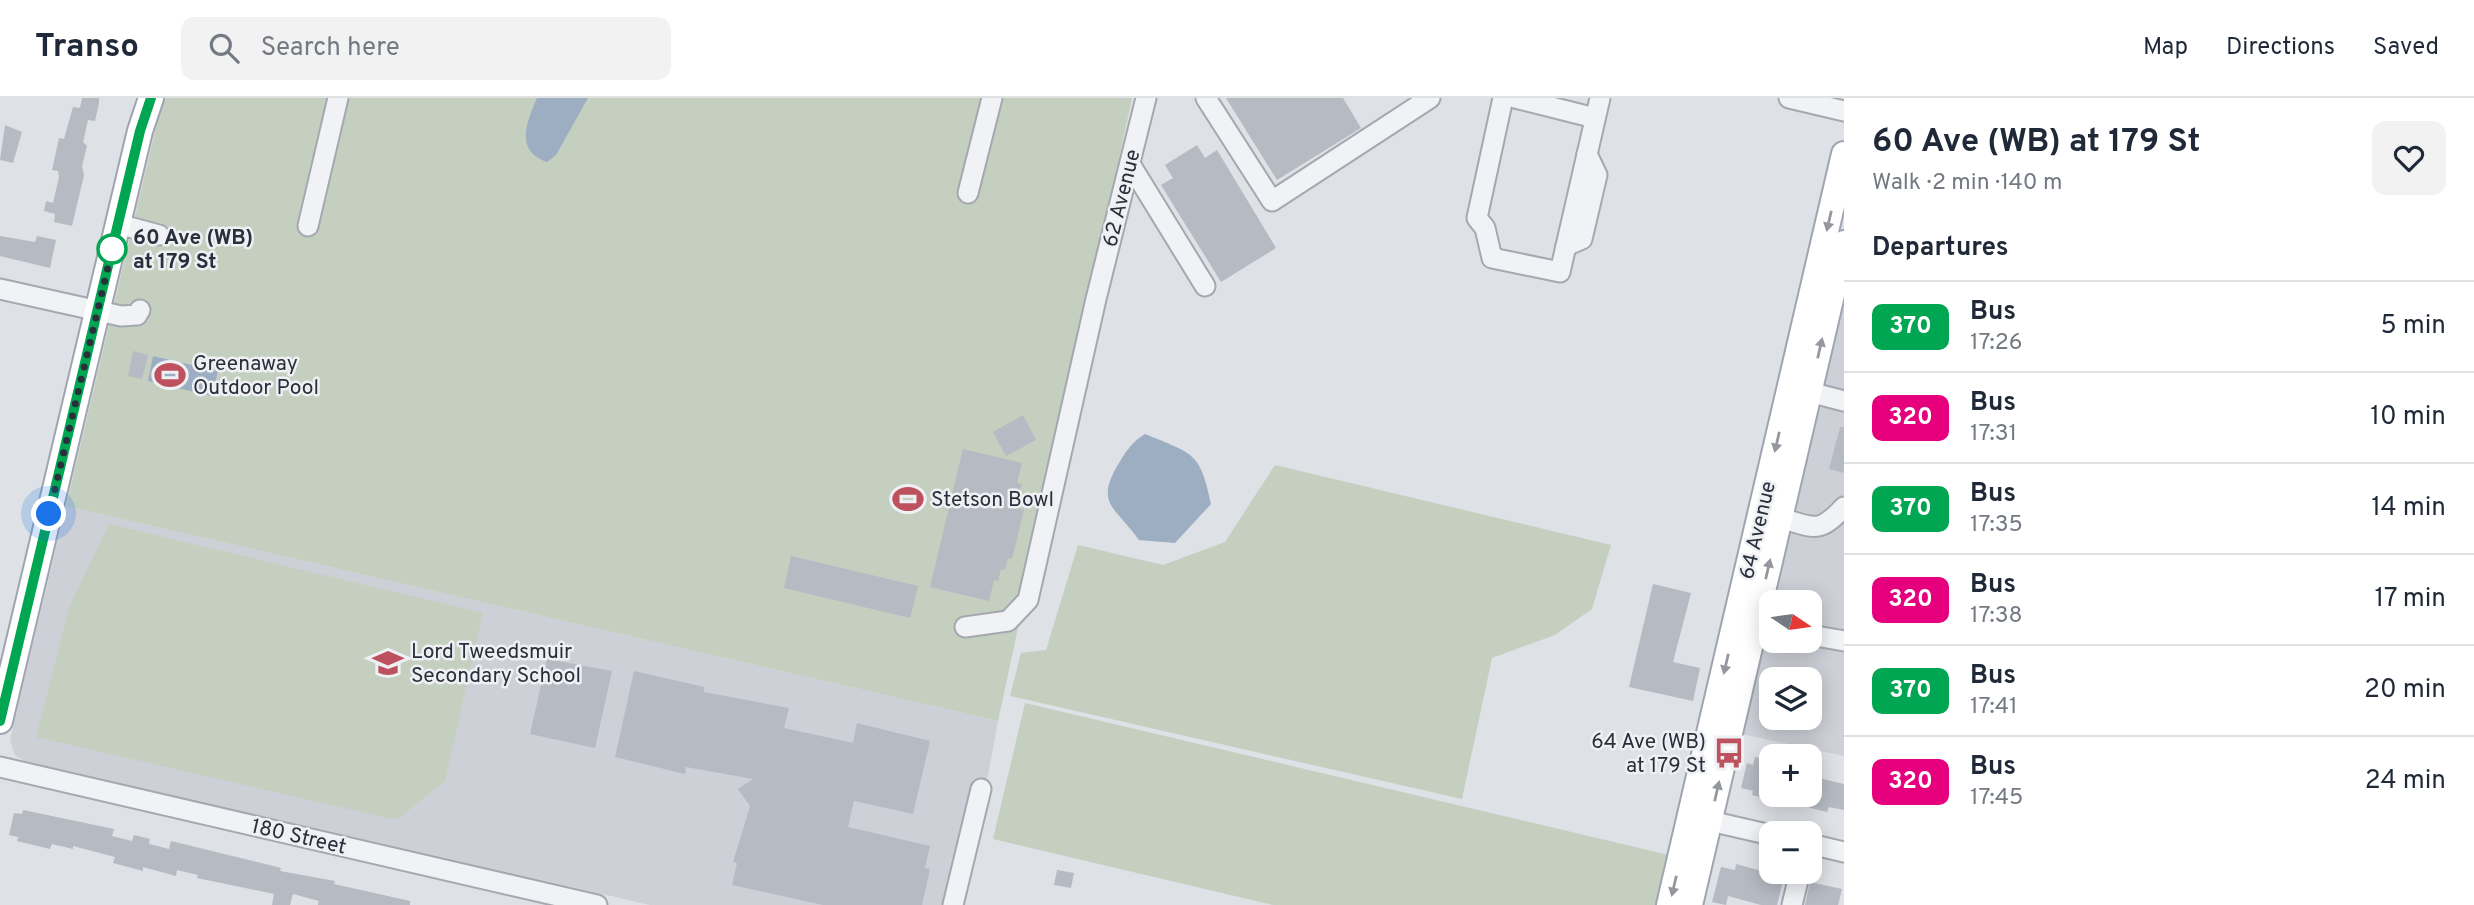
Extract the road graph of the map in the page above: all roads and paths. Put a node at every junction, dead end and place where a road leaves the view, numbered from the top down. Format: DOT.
graph roads {
  1 [pos="144,98"];
  2 [pos="152,98"];
  3 [pos="338,98"];
  4 [pos="992,98"];
  5 [pos="1146,98"];
  6 [pos="1206,98"];
  7 [pos="1430,98"];
  8 [pos="1503,98"];
  9 [pos="1515,98"];
  10 [pos="1600,98"];
  11 [pos="1789,98"];
  12 [pos="1844,111"];
  13 [pos="1595,118"];
  14 [pos="140,131"];
  15 [pos="1844,154"];
  16 [pos="1130,164"];
  17 [pos="968,193"];
  18 [pos="118,224"];
  19 [pos="308,226"];
  20 [pos="159,235"];
  21 [pos="1844,243"];
  22 [pos="1205,286"];
  23 [pos="0,289"];
  24 [pos="1838,294"];
  25 [pos="140,310"];
  26 [pos="97,311"];
  27 [pos="1821,395"];
  28 [pos="1844,401"];
  29 [pos="1844,507"];
  30 [pos="1781,518"];
  31 [pos="1769,590"];
  32 [pos="965,627"];
  33 [pos="1822,637"];
  34 [pos="1759,640"];
  35 [pos="1844,641"];
  36 [pos="0,722"];
  37 [pos="0,767"];
  38 [pos="981,789"];
  39 [pos="1710,821"];
  40 [pos="1759,832"];
  41 [pos="1822,847"];
  42 [pos="1844,852"];
  43 [pos="1797,884"];
  44 [pos="597,905"];
  45 [pos="953,905"];
  46 [pos="1670,905"];
  47 [pos="1690,905"];
  48 [pos="1792,905"];
  1 -- 14 [label="main road"];
  2 -- 14 [label="main road"];
  3 -- 19 [label="street"];
  4 -- 17 [label="street"];
  5 -- 16 [label="street, 62 Avenue"];
  6 -- 7 [label="street"];
  8 -- 13 [label="street"];
  9 -- 13 [label="street"];
  10 -- 13 [label="street"];
  11 -- 12 [label="street"];
  14 -- 18 [label="main road"];
  15 -- 46 [label="main road, 64 Avenue, one-way"];
  16 -- 22 [label="street"];
  16 -- 32 [label="street, 62 Avenue"];
  18 -- 20 [label="street"];
  18 -- 26 [label="main road"];
  21 -- 24 [label="main road, 64 Avenue"];
  23 -- 26 [label="street"];
  30 -- 24 [label="main road, 64 Avenue, one-way"];
  25 -- 26 [label="street"];
  26 -- 36 [label="main road"];
  27 -- 28 [label="street"];
  29 -- 30 [label="street"];
  31 -- 30 [label="main road, 64 Avenue, one-way"];
  33 -- 35 [label="street"];
  39 -- 34 [label="main road, 64 Avenue, one-way"];
  37 -- 44 [label="street, 180 Street"];
  38 -- 45 [label="street"];
  39 -- 40 [label="street"];
  39 -- 47 [label="main road, 64 Avenue"];
  41 -- 42 [label="street"];
  43 -- 48 [label="street"];
}
